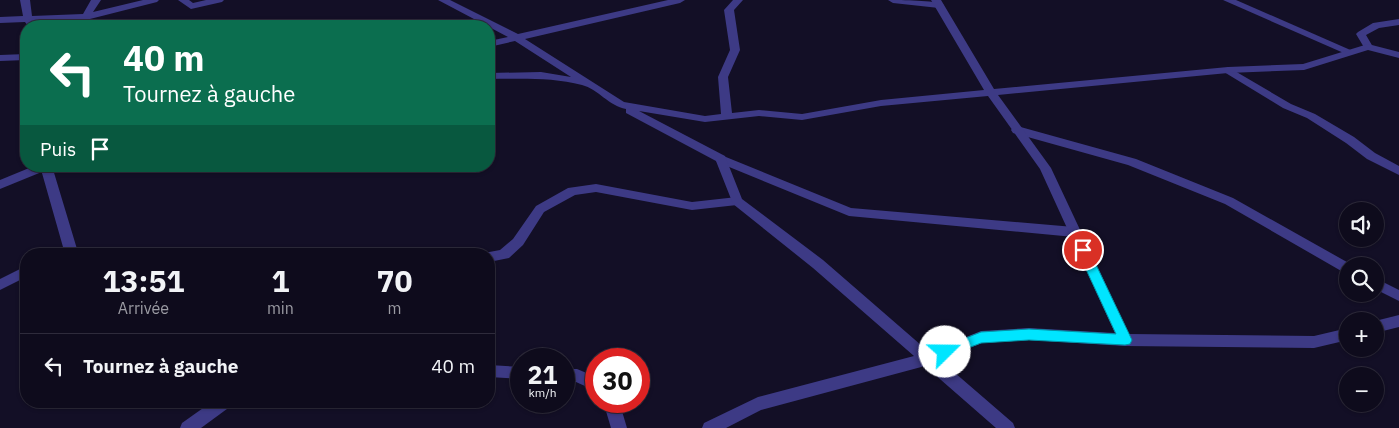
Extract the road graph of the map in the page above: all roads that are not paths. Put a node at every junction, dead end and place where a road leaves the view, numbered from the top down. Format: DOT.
graph roads {
  1 [pos="25,0"];
  2 [pos="96,0"];
  3 [pos="154,0"];
  4 [pos="183,0"];
  5 [pos="219,0"];
  6 [pos="442,0"];
  7 [pos="680,0"];
  8 [pos="738,0"];
  9 [pos="893,0"];
  10 [pos="1232,1"];
  11 [pos="937,2"];
  12 [pos="86,18"];
  13 [pos="0,20"];
  14 [pos="30,20"];
  15 [pos="64,20"];
  16 [pos="483,20"];
  17 [pos="20,22"];
  18 [pos="1399,22"];
  19 [pos="495,26"];
  20 [pos="516,36"];
  21 [pos="495,42"];
  22 [pos="1368,47"];
  23 [pos="1350,52"];
  24 [pos="1399,55"];
  25 [pos="20,57"];
  26 [pos="0,58"];
  27 [pos="1228,70"];
  28 [pos="495,76"];
  29 [pos="586,83"];
  30 [pos="990,92"];
  31 [pos="621,106"];
  32 [pos="727,116"];
  33 [pos="1017,130"];
  34 [pos="721,159"];
  35 [pos="1399,171"];
  36 [pos="31,172"];
  37 [pos="47,172"];
  38 [pos="0,185"];
  39 [pos="737,201"];
  40 [pos="1074,232"];
  41 [pos="70,248"];
  42 [pos="495,256"];
  43 [pos="1339,263"];
  44 [pos="20,274"];
  45 [pos="0,284"];
  46 [pos="1384,288"];
  47 [pos="1399,296"];
  48 [pos="1399,321"];
  49 [pos="1384,325"];
  50 [pos="1339,336"];
  51 [pos="1125,340"];
  52 [pos="927,359"];
  53 [pos="495,371"];
  54 [pos="510,372"];
  55 [pos="216,408"];
  56 [pos="615,413"];
  57 [pos="188,428"];
  58 [pos="619,428"];
  59 [pos="710,428"];
  60 [pos="1007,428"];
  1 -- 14 [label="street"];
  2 -- 12 [label="street"];
  3 -- 12 [label="street"];
  4 -- 5 [label="street"];
  6 -- 16 [label="street"];
  7 -- 20 [label="street"];
  8 -- 32 [label="street"];
  9 -- 11 [label="street"];
  10 -- 23 [label="street"];
  11 -- 30 [label="street"];
  12 -- 15 [label="street"];
  13 -- 17 [label="street"];
  18 -- 22 [label="street"];
  19 -- 20 [label="street"];
  20 -- 21 [label="street"];
  20 -- 29 [label="street"];
  22 -- 23 [label="street"];
  22 -- 24 [label="street"];
  23 -- 27 [label="street"];
  25 -- 26 [label="street"];
  27 -- 30 [label="street"];
  27 -- 35 [label="street"];
  28 -- 29 [label="street"];
  29 -- 31 [label="street"];
  30 -- 32 [label="street"];
  30 -- 33 [label="street"];
  31 -- 32 [label="street"];
  31 -- 34 [label="street"];
  33 -- 40 [label="street"];
  33 -- 43 [label="street"];
  34 -- 39 [label="street"];
  34 -- 40 [label="street"];
  36 -- 38 [label="street"];
  37 -- 41 [label="street"];
  39 -- 42 [label="street"];
  39 -- 52 [label="street"];
  40 -- 51 [label="street"];
  44 -- 45 [label="street"];
  46 -- 47 [label="street"];
  48 -- 49 [label="street"];
  50 -- 51 [label="street"];
  51 -- 52 [label="street"];
  52 -- 59 [label="street"];
  52 -- 60 [label="street"];
  53 -- 54 [label="street"];
  55 -- 57 [label="street"];
  56 -- 58 [label="street"];
}
